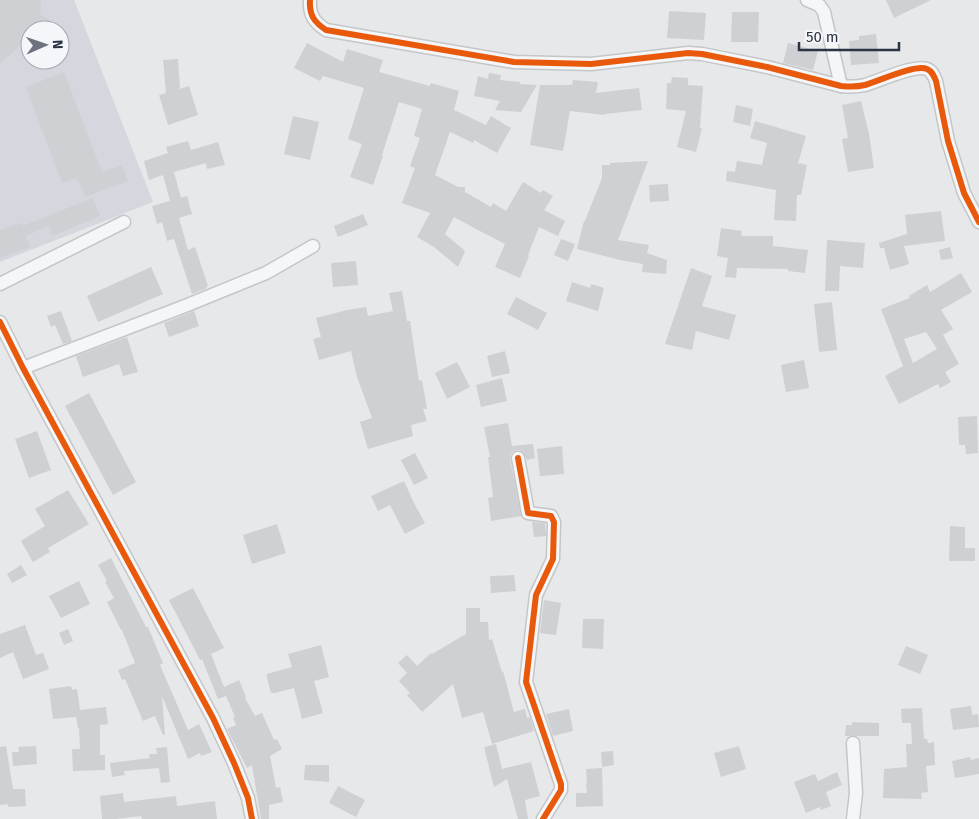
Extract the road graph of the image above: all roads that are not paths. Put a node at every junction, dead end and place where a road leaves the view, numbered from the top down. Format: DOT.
graph roads {
  1 [pos="310,0"];
  2 [pos="807,0"];
  3 [pos="841,86"];
  4 [pos="124,222"];
  5 [pos="979,222"];
  6 [pos="313,246"];
  7 [pos="0,284"];
  8 [pos="0,322"];
  9 [pos="23,368"];
  10 [pos="518,458"];
  11 [pos="853,743"];
  12 [pos="252,819"];
  13 [pos="543,819"];
  14 [pos="853,819"];
  1 -- 3 [label="street"];
  2 -- 3 [label="street"];
  3 -- 5 [label="street"];
  4 -- 7 [label="street"];
  6 -- 9 [label="street"];
  8 -- 9 [label="street"];
  9 -- 12 [label="street"];
  10 -- 13 [label="street"];
  11 -- 14 [label="street"];
}
